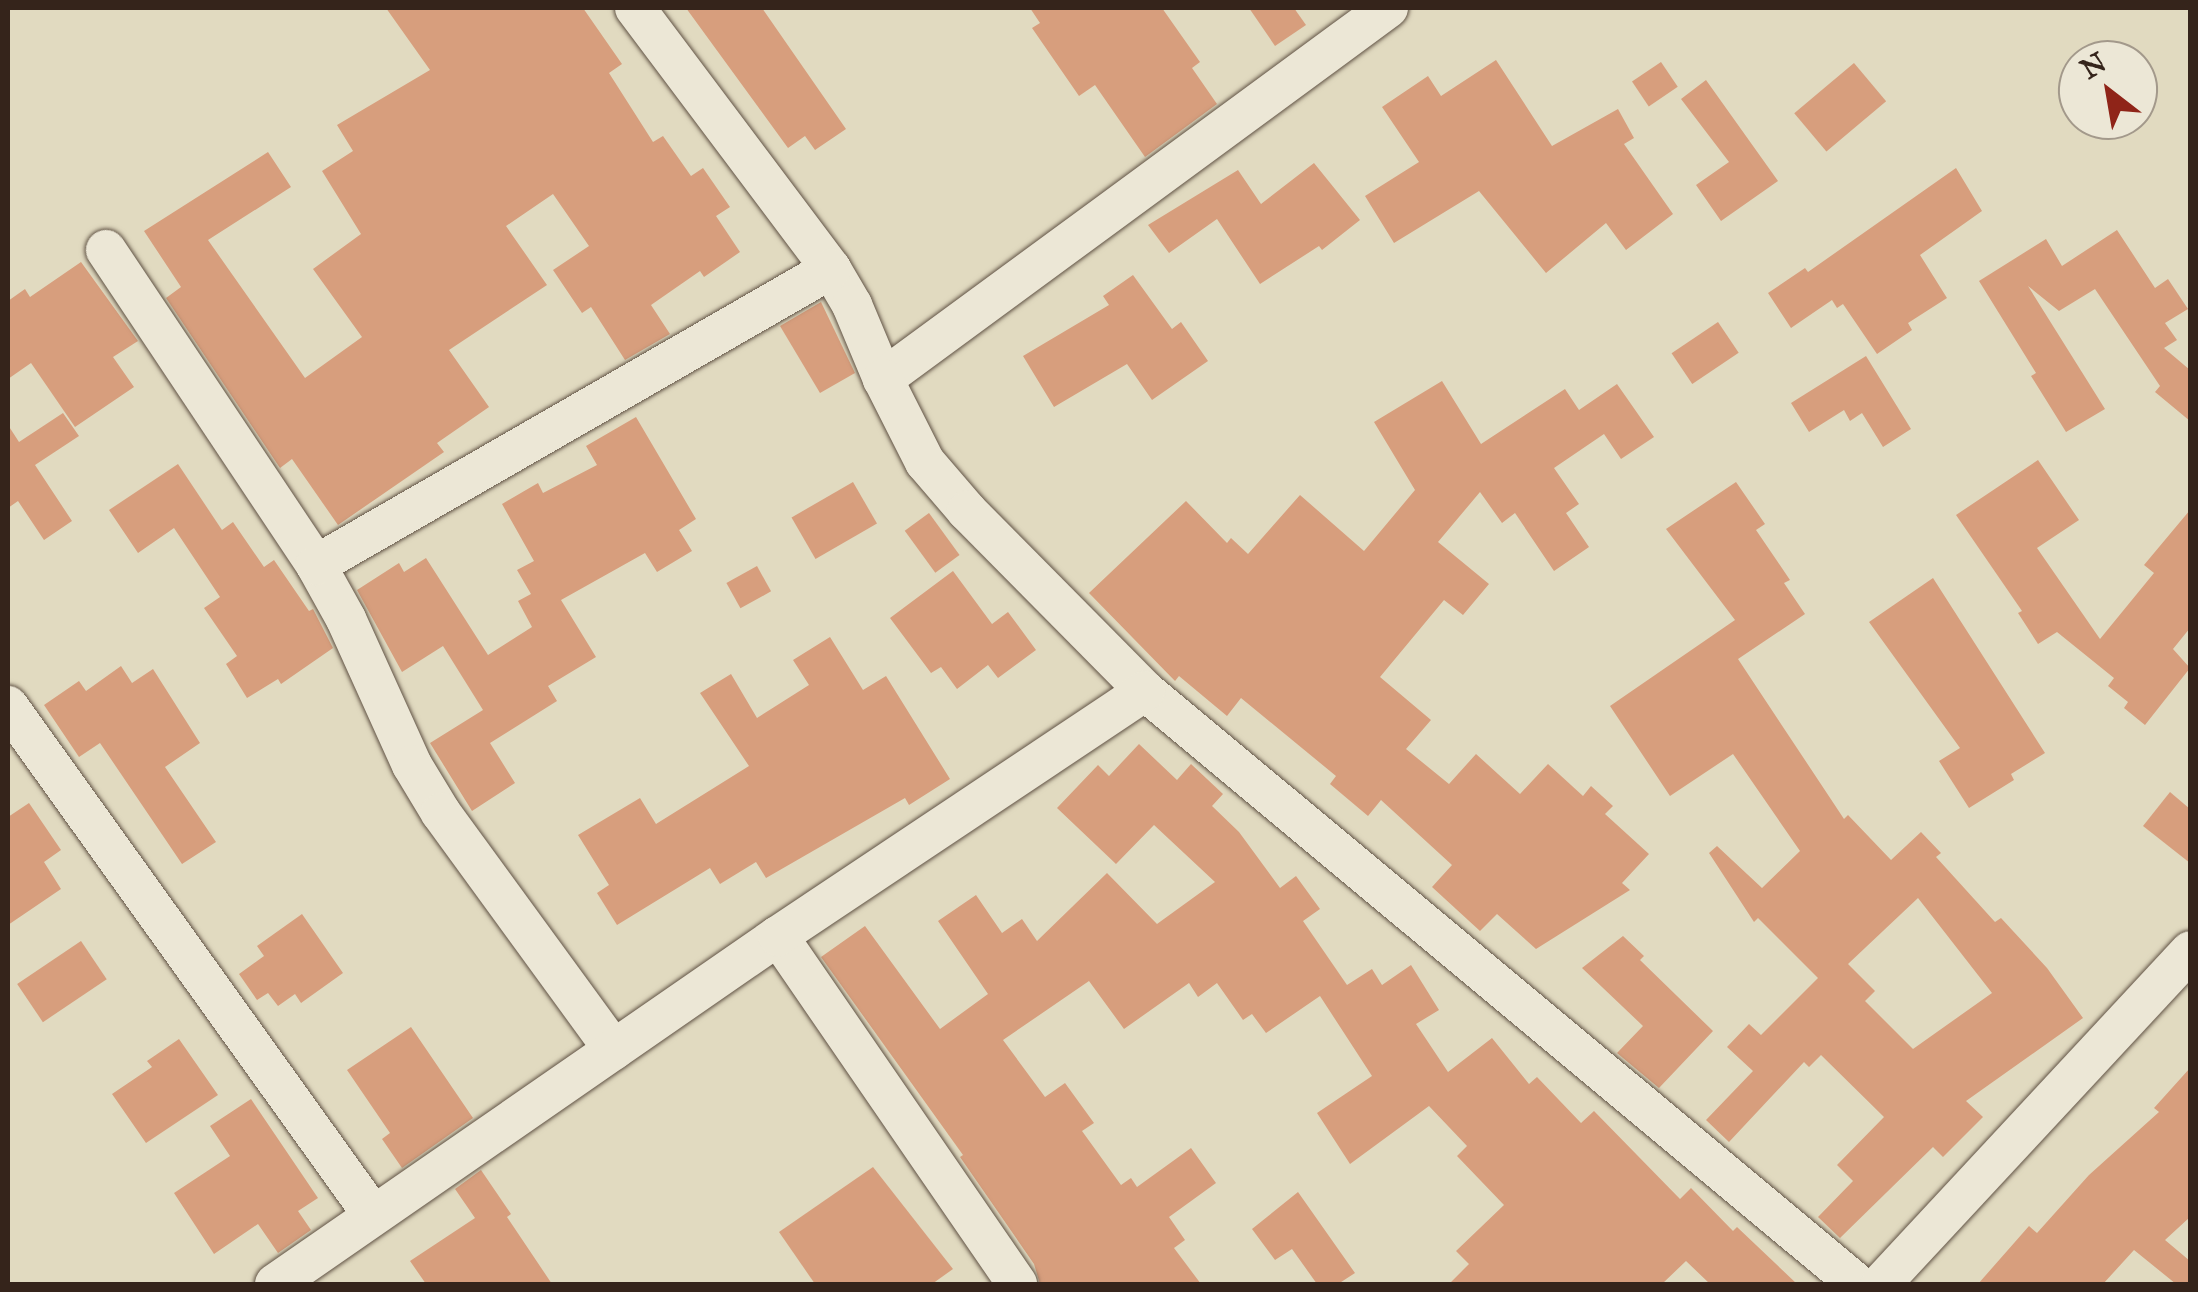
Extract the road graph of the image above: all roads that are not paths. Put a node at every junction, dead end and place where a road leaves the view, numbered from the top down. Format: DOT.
graph roads {
  1 [pos="635,8"];
  2 [pos="1388,8"];
  3 [pos="106,250"];
  4 [pos="831,269"];
  5 [pos="882,379"];
  6 [pos="316,566"];
  7 [pos="1145,691"];
  8 [pos="8,706"];
  9 [pos="778,936"];
  10 [pos="2190,952"];
  11 [pos="614,1050"];
  12 [pos="373,1215"];
  13 [pos="275,1284"];
  14 [pos="1017,1284"];
  15 [pos="1858,1284"];
  16 [pos="1881,1284"];
  1 -- 4 [label="street"];
  2 -- 5 [label="street"];
  3 -- 6 [label="street"];
  4 -- 5 [label="street"];
  4 -- 6 [label="street"];
  5 -- 7 [label="street"];
  6 -- 11 [label="street"];
  7 -- 9 [label="street"];
  7 -- 15 [label="street"];
  8 -- 12 [label="street"];
  9 -- 11 [label="street"];
  9 -- 14 [label="street"];
  10 -- 16 [label="street"];
  11 -- 12 [label="street"];
  12 -- 13 [label="street"];
}
